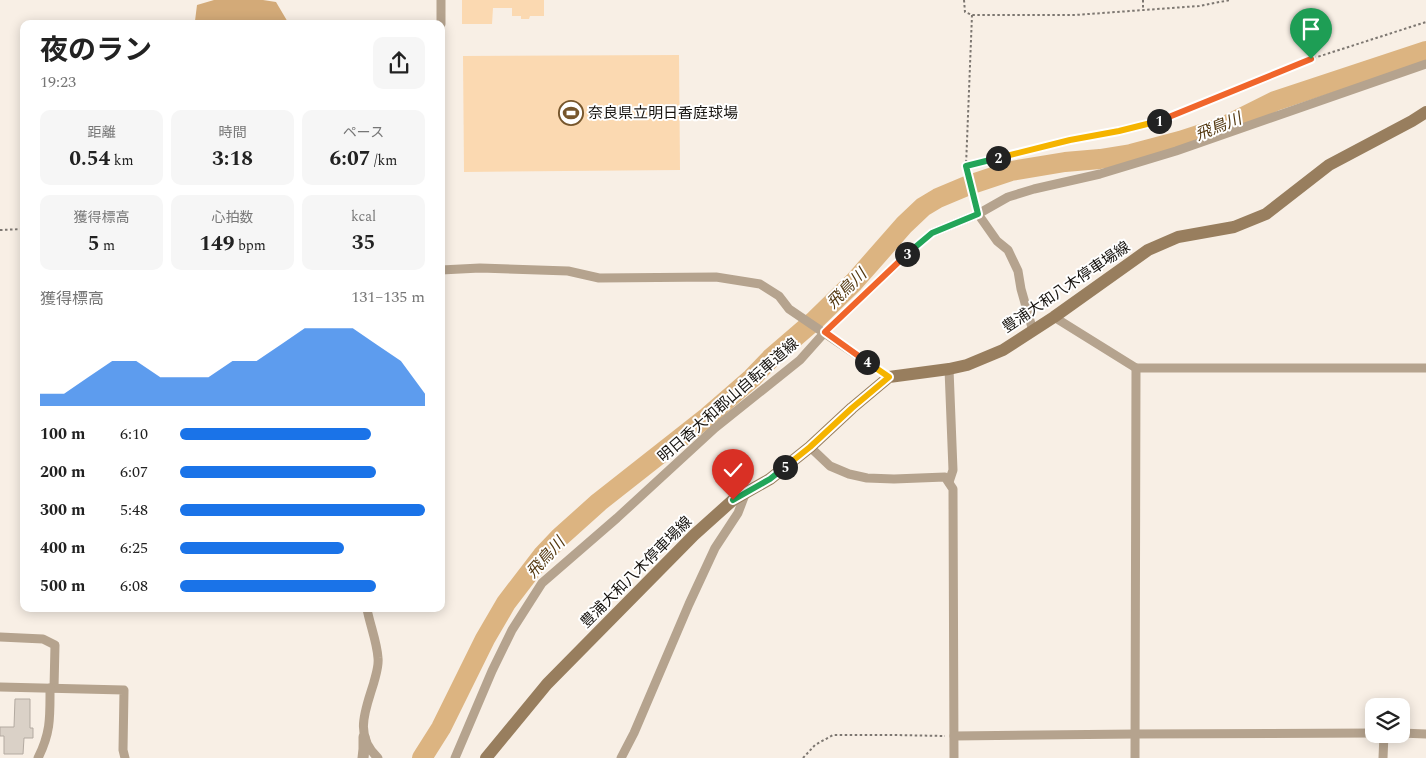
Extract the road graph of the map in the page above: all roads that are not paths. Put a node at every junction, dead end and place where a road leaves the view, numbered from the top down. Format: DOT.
graph roads {
  1 [pos="440,0"];
  2 [pos="440,20"];
  3 [pos="1426,64"];
  4 [pos="1426,112"];
  5 [pos="978,211"];
  6 [pos="445,270"];
  7 [pos="1054,317"];
  8 [pos="823,331"];
  9 [pos="1033,331"];
  10 [pos="1136,368"];
  11 [pos="1426,368"];
  12 [pos="949,369"];
  13 [pos="889,377"];
  14 [pos="810,447"];
  15 [pos="949,482"];
  16 [pos="746,492"];
  17 [pos="368,612"];
  18 [pos="0,638"];
  19 [pos="0,688"];
  20 [pos="52,688"];
  21 [pos="1365,733"];
  22 [pos="1135,734"];
  23 [pos="1410,734"];
  24 [pos="1426,734"];
  25 [pos="954,736"];
  26 [pos="364,737"];
  27 [pos="1384,743"];
  28 [pos="38,758"];
  29 [pos="124,758"];
  30 [pos="363,758"];
  31 [pos="378,758"];
  32 [pos="455,758"];
  33 [pos="486,758"];
  34 [pos="621,758"];
  35 [pos="954,758"];
  36 [pos="1135,758"];
  37 [pos="1383,758"];
  1 -- 2 [label="street"];
  3 -- 5 [label="street, 明日香大和郡山自転車道線"];
  4 -- 7 [label="main road, 豊浦大和八木停車場線"];
  5 -- 8 [label="street, 明日香大和郡山自転車道線"];
  5 -- 9 [label="street"];
  6 -- 8 [label="street"];
  7 -- 9 [label="main road, 豊浦大和八木停車場線"];
  7 -- 10 [label="street"];
  8 -- 13 [label="street"];
  8 -- 32 [label="street, 明日香大和郡山自転車道線"];
  9 -- 12 [label="main road, 豊浦大和八木停車場線"];
  10 -- 11 [label="street"];
  10 -- 22 [label="street"];
  12 -- 13 [label="main road, 豊浦大和八木停車場線"];
  12 -- 15 [label="street"];
  13 -- 14 [label="main road, 豊浦大和八木停車場線"];
  14 -- 15 [label="street"];
  14 -- 16 [label="main road, 豊浦大和八木停車場線"];
  15 -- 25 [label="street"];
  16 -- 33 [label="main road, 豊浦大和八木停車場線"];
  16 -- 34 [label="street"];
  17 -- 26 [label="street"];
  18 -- 20 [label="street"];
  19 -- 20 [label="street"];
  20 -- 28 [label="street"];
  20 -- 29 [label="street"];
  21 -- 22 [label="street"];
  22 -- 25 [label="street"];
  22 -- 36 [label="street"];
  23 -- 24 [label="street"];
  25 -- 35 [label="street"];
  26 -- 30 [label="street"];
  26 -- 31 [label="street"];
  27 -- 37 [label="street"];
}
